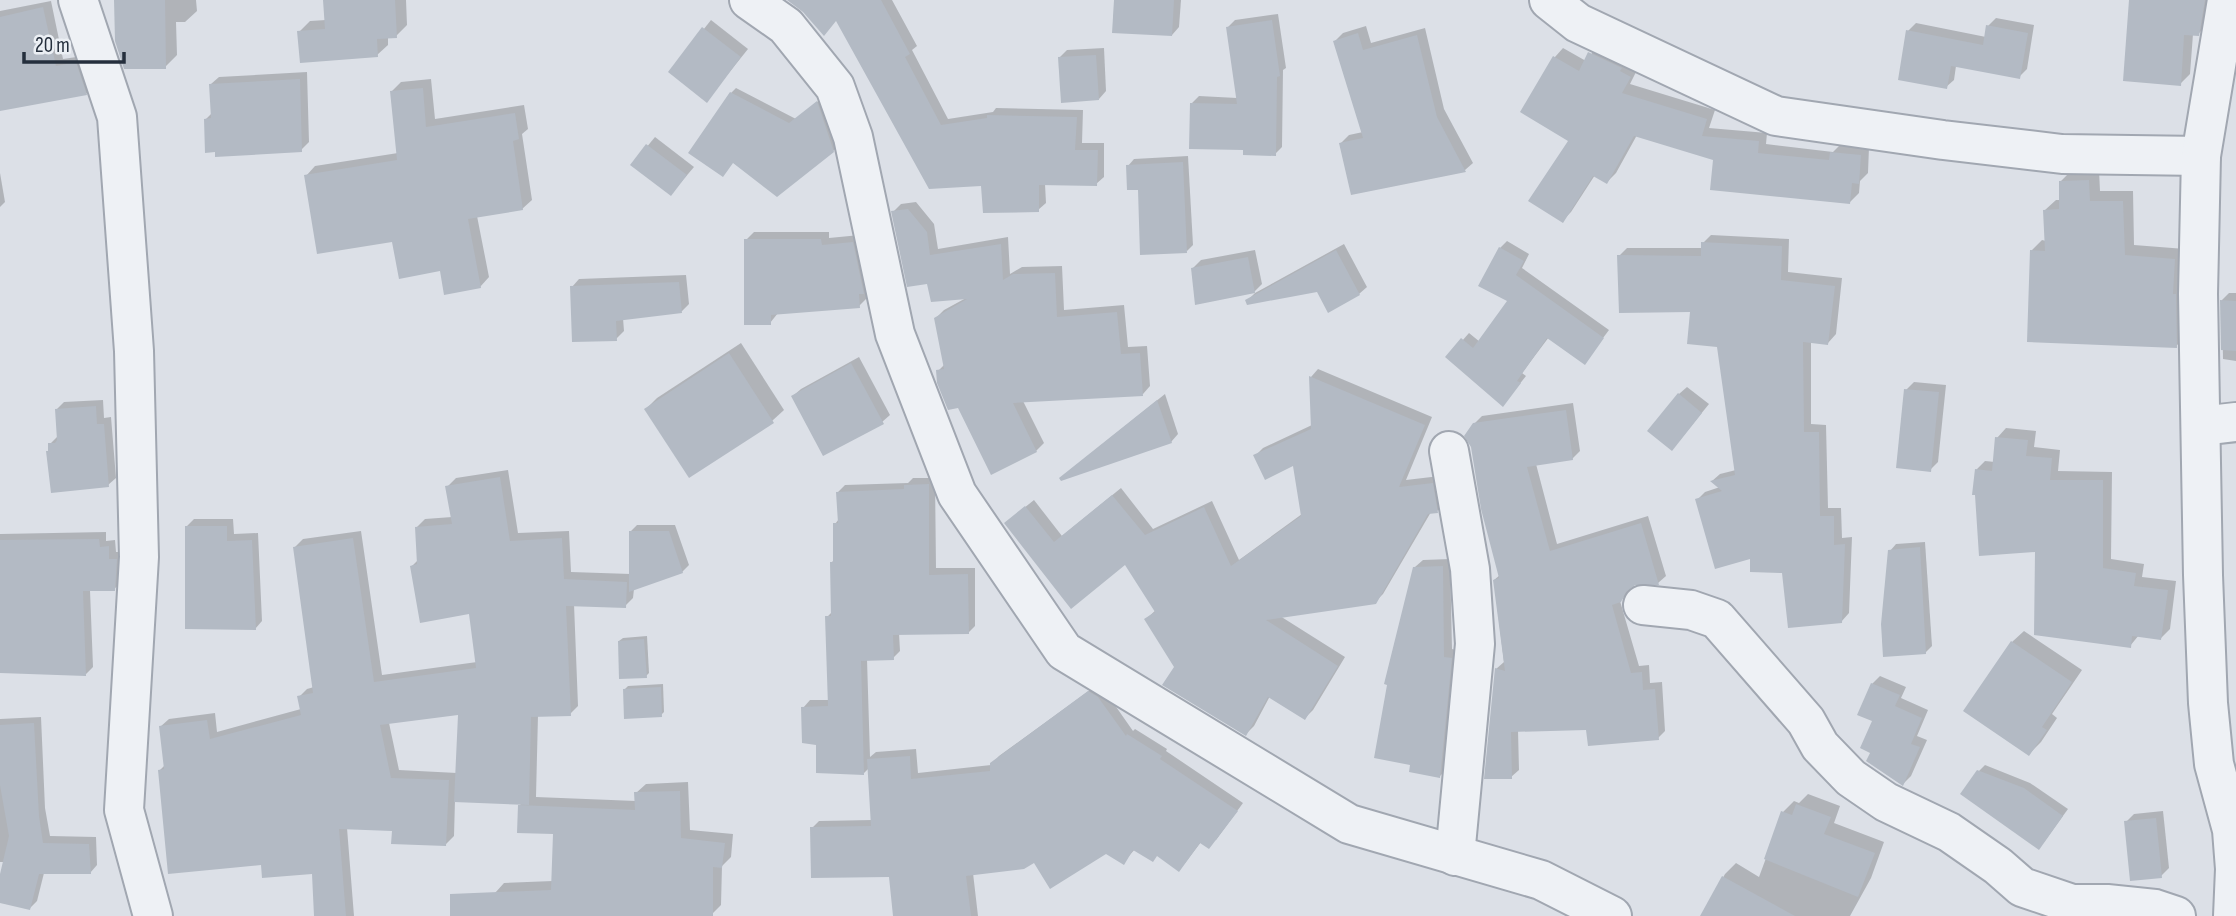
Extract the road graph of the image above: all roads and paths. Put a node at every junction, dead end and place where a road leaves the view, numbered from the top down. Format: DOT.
graph roads {
  1 [pos="78,0"];
  2 [pos="749,0"];
  3 [pos="1549,0"];
  4 [pos="2227,0"];
  5 [pos="2201,156"];
  6 [pos="2219,424"];
  7 [pos="1449,451"];
  8 [pos="1643,605"];
  9 [pos="1455,856"];
  10 [pos="2234,912"];
  11 [pos="153,916"];
  12 [pos="1612,916"];
  13 [pos="2176,916"];
  1 -- 11 [label="street"];
  2 -- 9 [label="street"];
  3 -- 5 [label="street"];
  4 -- 5 [label="street"];
  5 -- 6 [label="street"];
  6 -- 10 [label="street"];
  7 -- 9 [label="street"];
  8 -- 13 [label="street"];
  9 -- 12 [label="street"];
}
